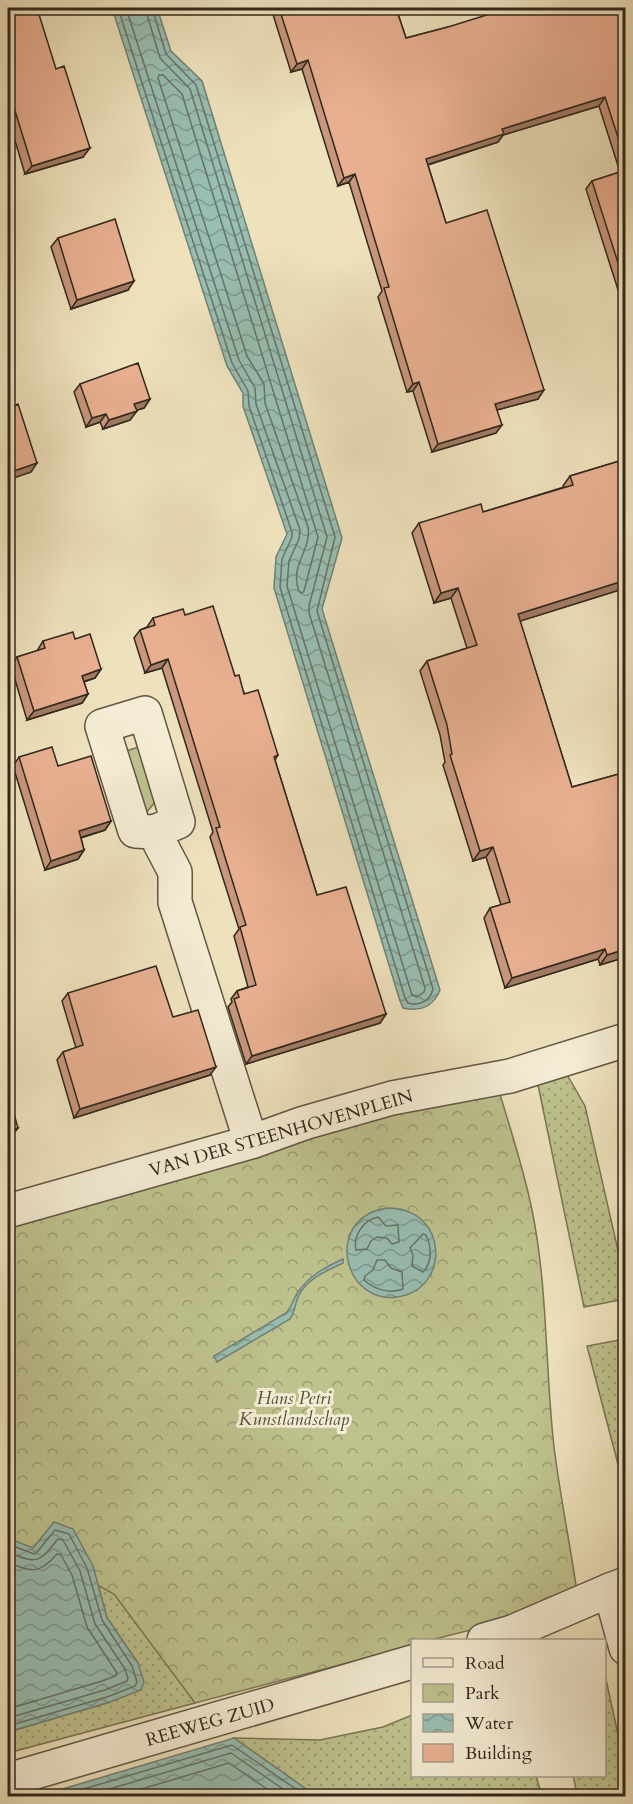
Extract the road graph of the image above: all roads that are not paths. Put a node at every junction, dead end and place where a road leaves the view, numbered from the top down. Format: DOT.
graph roads {
  1 [pos="154,832"];
  2 [pos="626,1040"];
  3 [pos="251,1142"];
  4 [pos="8,1211"];
  5 [pos="618,1587"];
  6 [pos="490,1639"];
  7 [pos="626,1648"];
  8 [pos="411,1662"];
  9 [pos="8,1780"];
  1 -- 3 [label="street"];
  2 -- 3 [label="street, VAN DER STEENHOVENPLEIN"];
  3 -- 4 [label="street, VAN DER STEENHOVENPLEIN"];
  5 -- 6 [label="street"];
  5 -- 7 [label="street"];
  8 -- 9 [label="street, REEWEG ZUID"];
}
